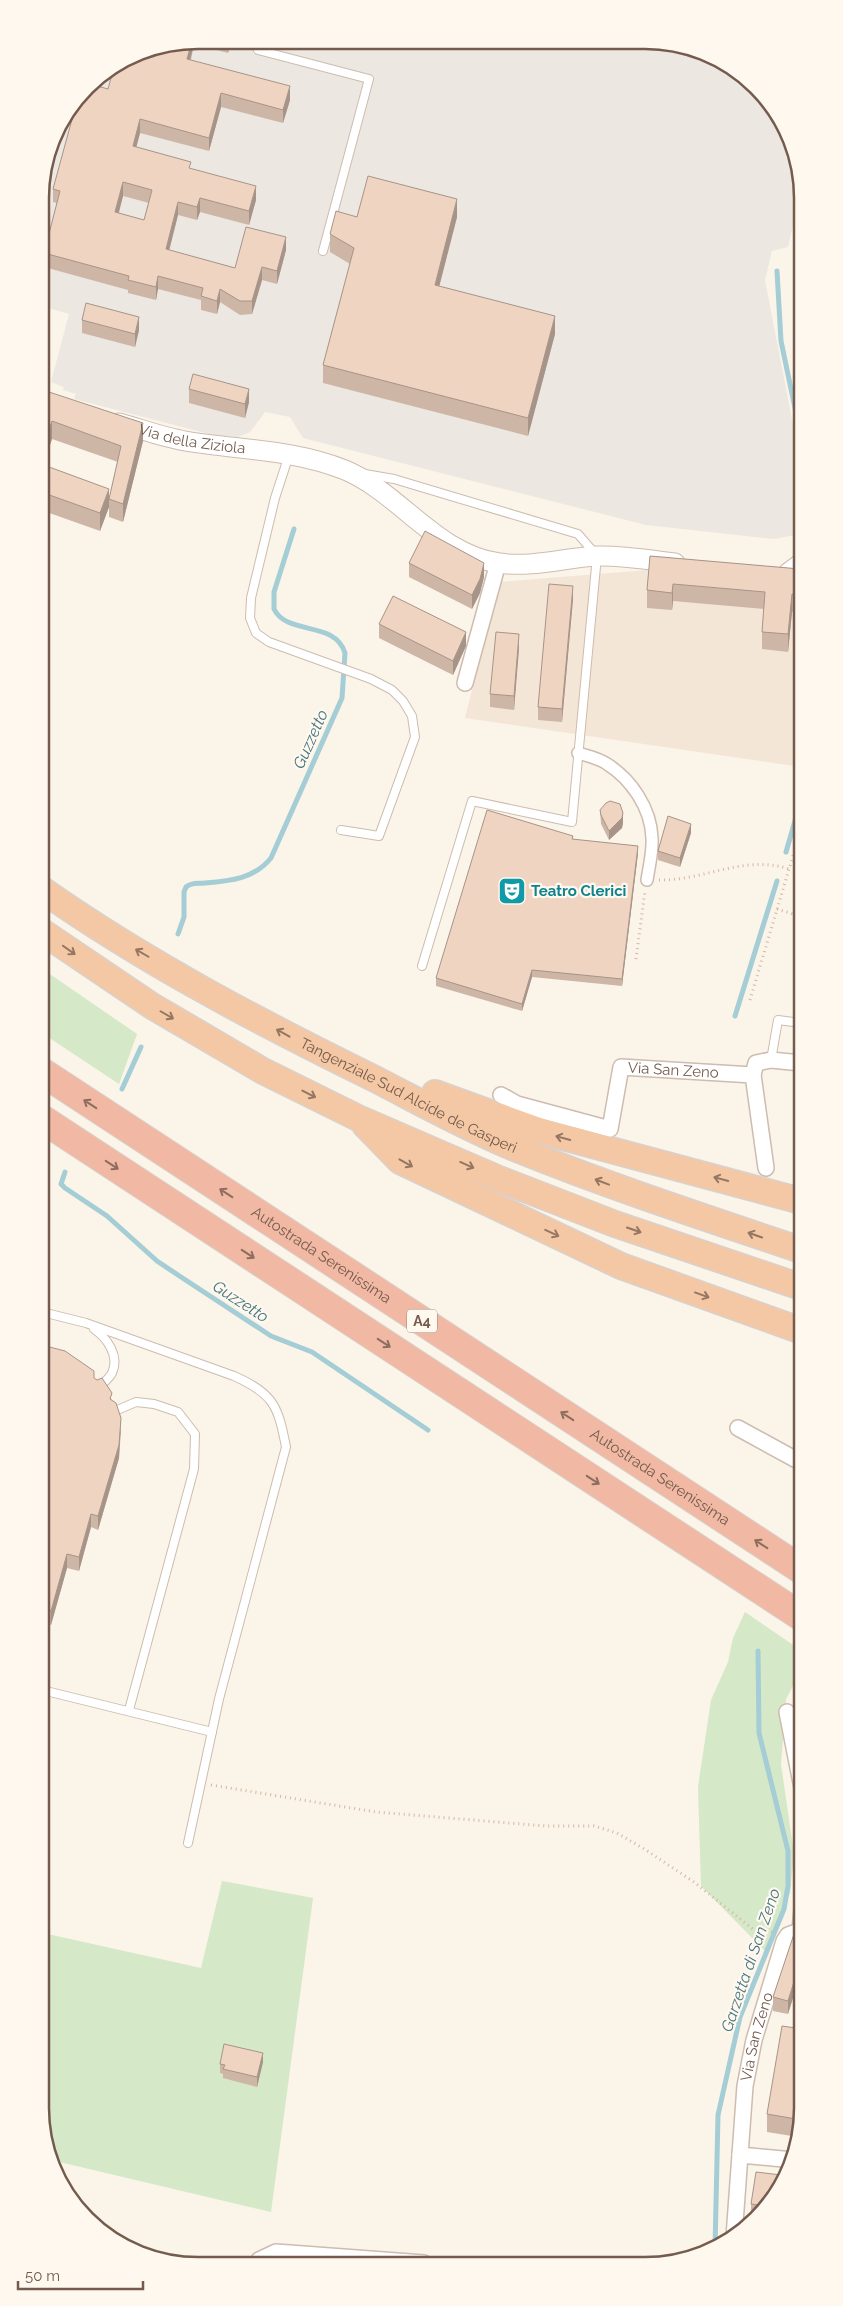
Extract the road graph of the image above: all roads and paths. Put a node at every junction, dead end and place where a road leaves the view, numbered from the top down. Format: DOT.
graph roads {
  1 [pos="258,49"];
  2 [pos="322,251"];
  3 [pos="101,417"];
  4 [pos="290,454"];
  5 [pos="346,471"];
  6 [pos="597,556"];
  7 [pos="498,563"];
  8 [pos="696,564"];
  9 [pos="466,683"];
  10 [pos="578,753"];
  11 [pos="341,830"];
  12 [pos="794,852"];
  13 [pos="789,869"];
  14 [pos="647,880"];
  15 [pos="49,894"];
  16 [pos="777,909"];
  17 [pos="794,914"];
  18 [pos="49,936"];
  19 [pos="636,959"];
  20 [pos="422,966"];
  21 [pos="750,1000"];
  22 [pos="794,1022"];
  23 [pos="771,1060"];
  24 [pos="794,1062"];
  25 [pos="358,1071"];
  26 [pos="753,1075"];
  27 [pos="49,1077"];
  28 [pos="501,1095"];
  29 [pos="358,1118"];
  30 [pos="49,1125"];
  31 [pos="766,1168"];
  32 [pos="794,1199"];
  33 [pos="794,1247"];
  34 [pos="794,1284"];
  35 [pos="49,1314"];
  36 [pos="86,1323"];
  37 [pos="794,1328"];
  38 [pos="98,1388"];
  39 [pos="115,1411"];
  40 [pos="738,1428"];
  41 [pos="794,1459"];
  42 [pos="794,1565"];
  43 [pos="794,1611"];
  44 [pos="49,1692"];
  45 [pos="129,1710"];
  46 [pos="787,1712"];
  47 [pos="212,1732"];
  48 [pos="794,1747"];
  49 [pos="201,1783"];
  50 [pos="188,1843"];
  51 [pos="794,1932"];
  52 [pos="794,1934"];
  53 [pos="740,2155"];
  54 [pos="785,2159"];
  55 [pos="735,2227"];
  56 [pos="265,2257"];
  57 [pos="343,2257"];
  1 -- 2 [label="lane"];
  3 -- 4 [label="street, Via della Ziziola"];
  4 -- 5 [label="street, Via della Ziziola"];
  4 -- 11 [label="lane"];
  5 -- 6 [label="lane, Via della Ziziola"];
  5 -- 7 [label="street, Via della Ziziola"];
  6 -- 7 [label="street, Via della Ziziola"];
  6 -- 8 [label="street, Via della Ziziola"];
  6 -- 10 [label="lane"];
  7 -- 9 [label="street"];
  10 -- 14 [label="street"];
  10 -- 20 [label="lane"];
  12 -- 13 [label="path"];
  13 -- 14 [label="path"];
  13 -- 16 [label="path"];
  14 -- 19 [label="path"];
  25 -- 15 [label="highway, Tangenziale Sud Alcide de Gasperi, one-way"];
  16 -- 17 [label="path"];
  16 -- 21 [label="path"];
  18 -- 29 [label="highway, one-way"];
  22 -- 23 [label="lane"];
  23 -- 24 [label="street"];
  23 -- 26 [label="street"];
  32 -- 25 [label="highway, one-way"];
  33 -- 25 [label="highway, Tangenziale Sud Alcide de Gasperi, one-way"];
  26 -- 28 [label="street, Via San Zeno"];
  26 -- 31 [label="street"];
  42 -- 27 [label="highway, Autostrada Serenissima / A4, one-way"];
  29 -- 34 [label="highway, one-way"];
  29 -- 37 [label="highway, one-way"];
  30 -- 43 [label="highway, A4, one-way"];
  35 -- 36 [label="lane"];
  36 -- 38 [label="lane"];
  36 -- 47 [label="lane"];
  39 -- 45 [label="lane"];
  40 -- 41 [label="street"];
  44 -- 45 [label="lane"];
  45 -- 47 [label="lane"];
  46 -- 48 [label="street"];
  47 -- 49 [label="lane"];
  49 -- 50 [label="lane"];
  49 -- 51 [label="path"];
  52 -- 53 [label="street, Via San Zeno"];
  53 -- 54 [label="street"];
  53 -- 55 [label="street, Via San Zeno"];
  56 -- 57 [label="street"];
}
